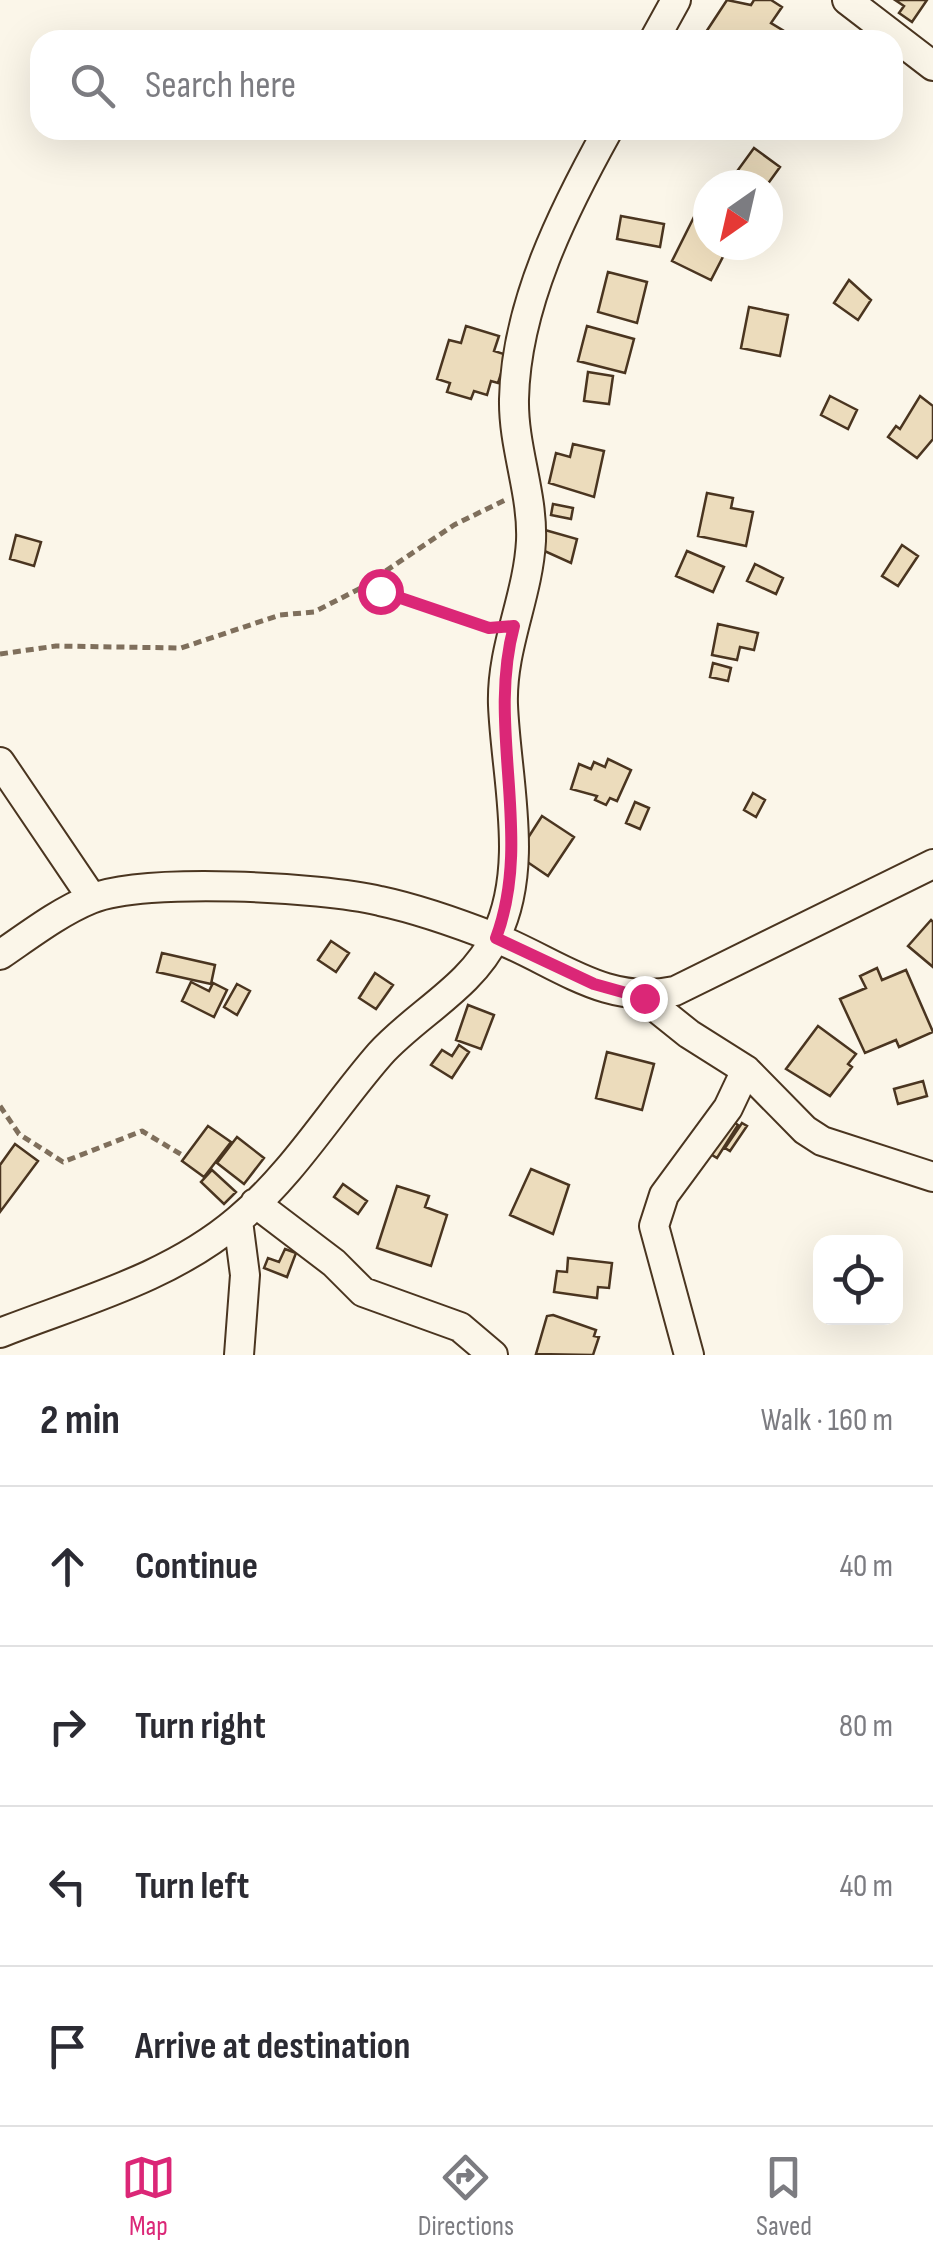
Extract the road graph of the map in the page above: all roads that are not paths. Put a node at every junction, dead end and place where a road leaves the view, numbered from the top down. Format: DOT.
graph roads {
  1 [pos="676,0"];
  2 [pos="847,0"];
  3 [pos="660,30"];
  4 [pos="886,30"];
  5 [pos="903,43"];
  6 [pos="933,66"];
  7 [pos="603,140"];
  8 [pos="0,762"];
  9 [pos="933,864"];
  10 [pos="92,898"];
  11 [pos="496,938"];
  12 [pos="0,955"];
  13 [pos="644,998"];
  14 [pos="746,1070"];
  15 [pos="933,1176"];
  16 [pos="246,1212"];
  17 [pos="0,1333"];
  18 [pos="239,1355"];
  19 [pos="492,1355"];
  20 [pos="689,1355"];
  1 -- 3 [label="street"];
  2 -- 4 [label="street"];
  5 -- 6 [label="street"];
  7 -- 11 [label="street"];
  8 -- 10 [label="street"];
  9 -- 13 [label="street"];
  10 -- 11 [label="street"];
  10 -- 12 [label="street"];
  11 -- 13 [label="street"];
  11 -- 16 [label="street"];
  13 -- 14 [label="street"];
  14 -- 15 [label="street"];
  14 -- 20 [label="street"];
  16 -- 17 [label="street"];
  16 -- 18 [label="street"];
  16 -- 19 [label="street"];
}
